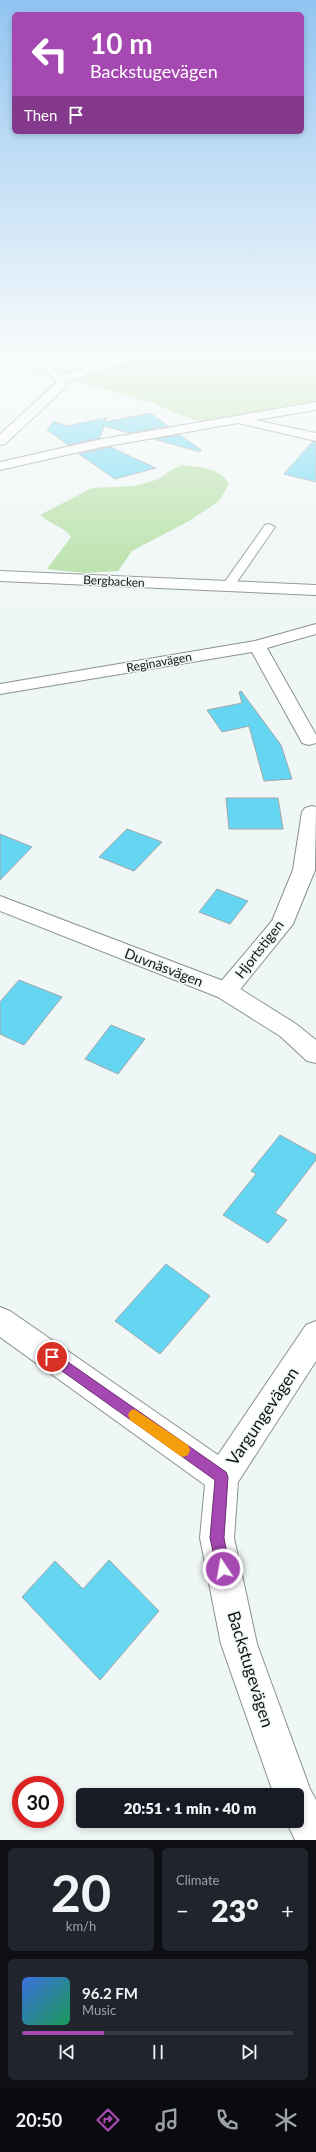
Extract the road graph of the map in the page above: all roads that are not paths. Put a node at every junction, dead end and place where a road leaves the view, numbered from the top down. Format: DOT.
graph roads {
  1 [pos="126,439"];
  2 [pos="0,466"];
  3 [pos="269,527"];
  4 [pos="0,576"];
  5 [pos="228,586"];
  6 [pos="316,590"];
  7 [pos="316,629"];
  8 [pos="257,646"];
  9 [pos="0,690"];
  10 [pos="309,739"];
  11 [pos="312,812"];
  12 [pos="0,903"];
  13 [pos="226,991"];
  14 [pos="316,1054"];
  15 [pos="0,1320"];
  16 [pos="316,1335"];
  17 [pos="222,1477"];
  18 [pos="290,1788"];
  19 [pos="304,1818"];
  20 [pos="315,1840"];
  1 -- 2 [label="street"];
  3 -- 5 [label="lane"];
  4 -- 5 [label="street, Bergbacken"];
  5 -- 6 [label="street, Bergbacken"];
  7 -- 8 [label="street, Reginavägen"];
  8 -- 9 [label="street, Reginavägen"];
  8 -- 10 [label="street"];
  11 -- 13 [label="street, Hjortstigen"];
  12 -- 13 [label="street, Duvnäsvägen"];
  13 -- 14 [label="street, Duvnäsvägen"];
  15 -- 17 [label="street"];
  16 -- 17 [label="street, Vargungevägen"];
  17 -- 18 [label="street, Backstugevägen"];
  19 -- 20 [label="street"];
}
